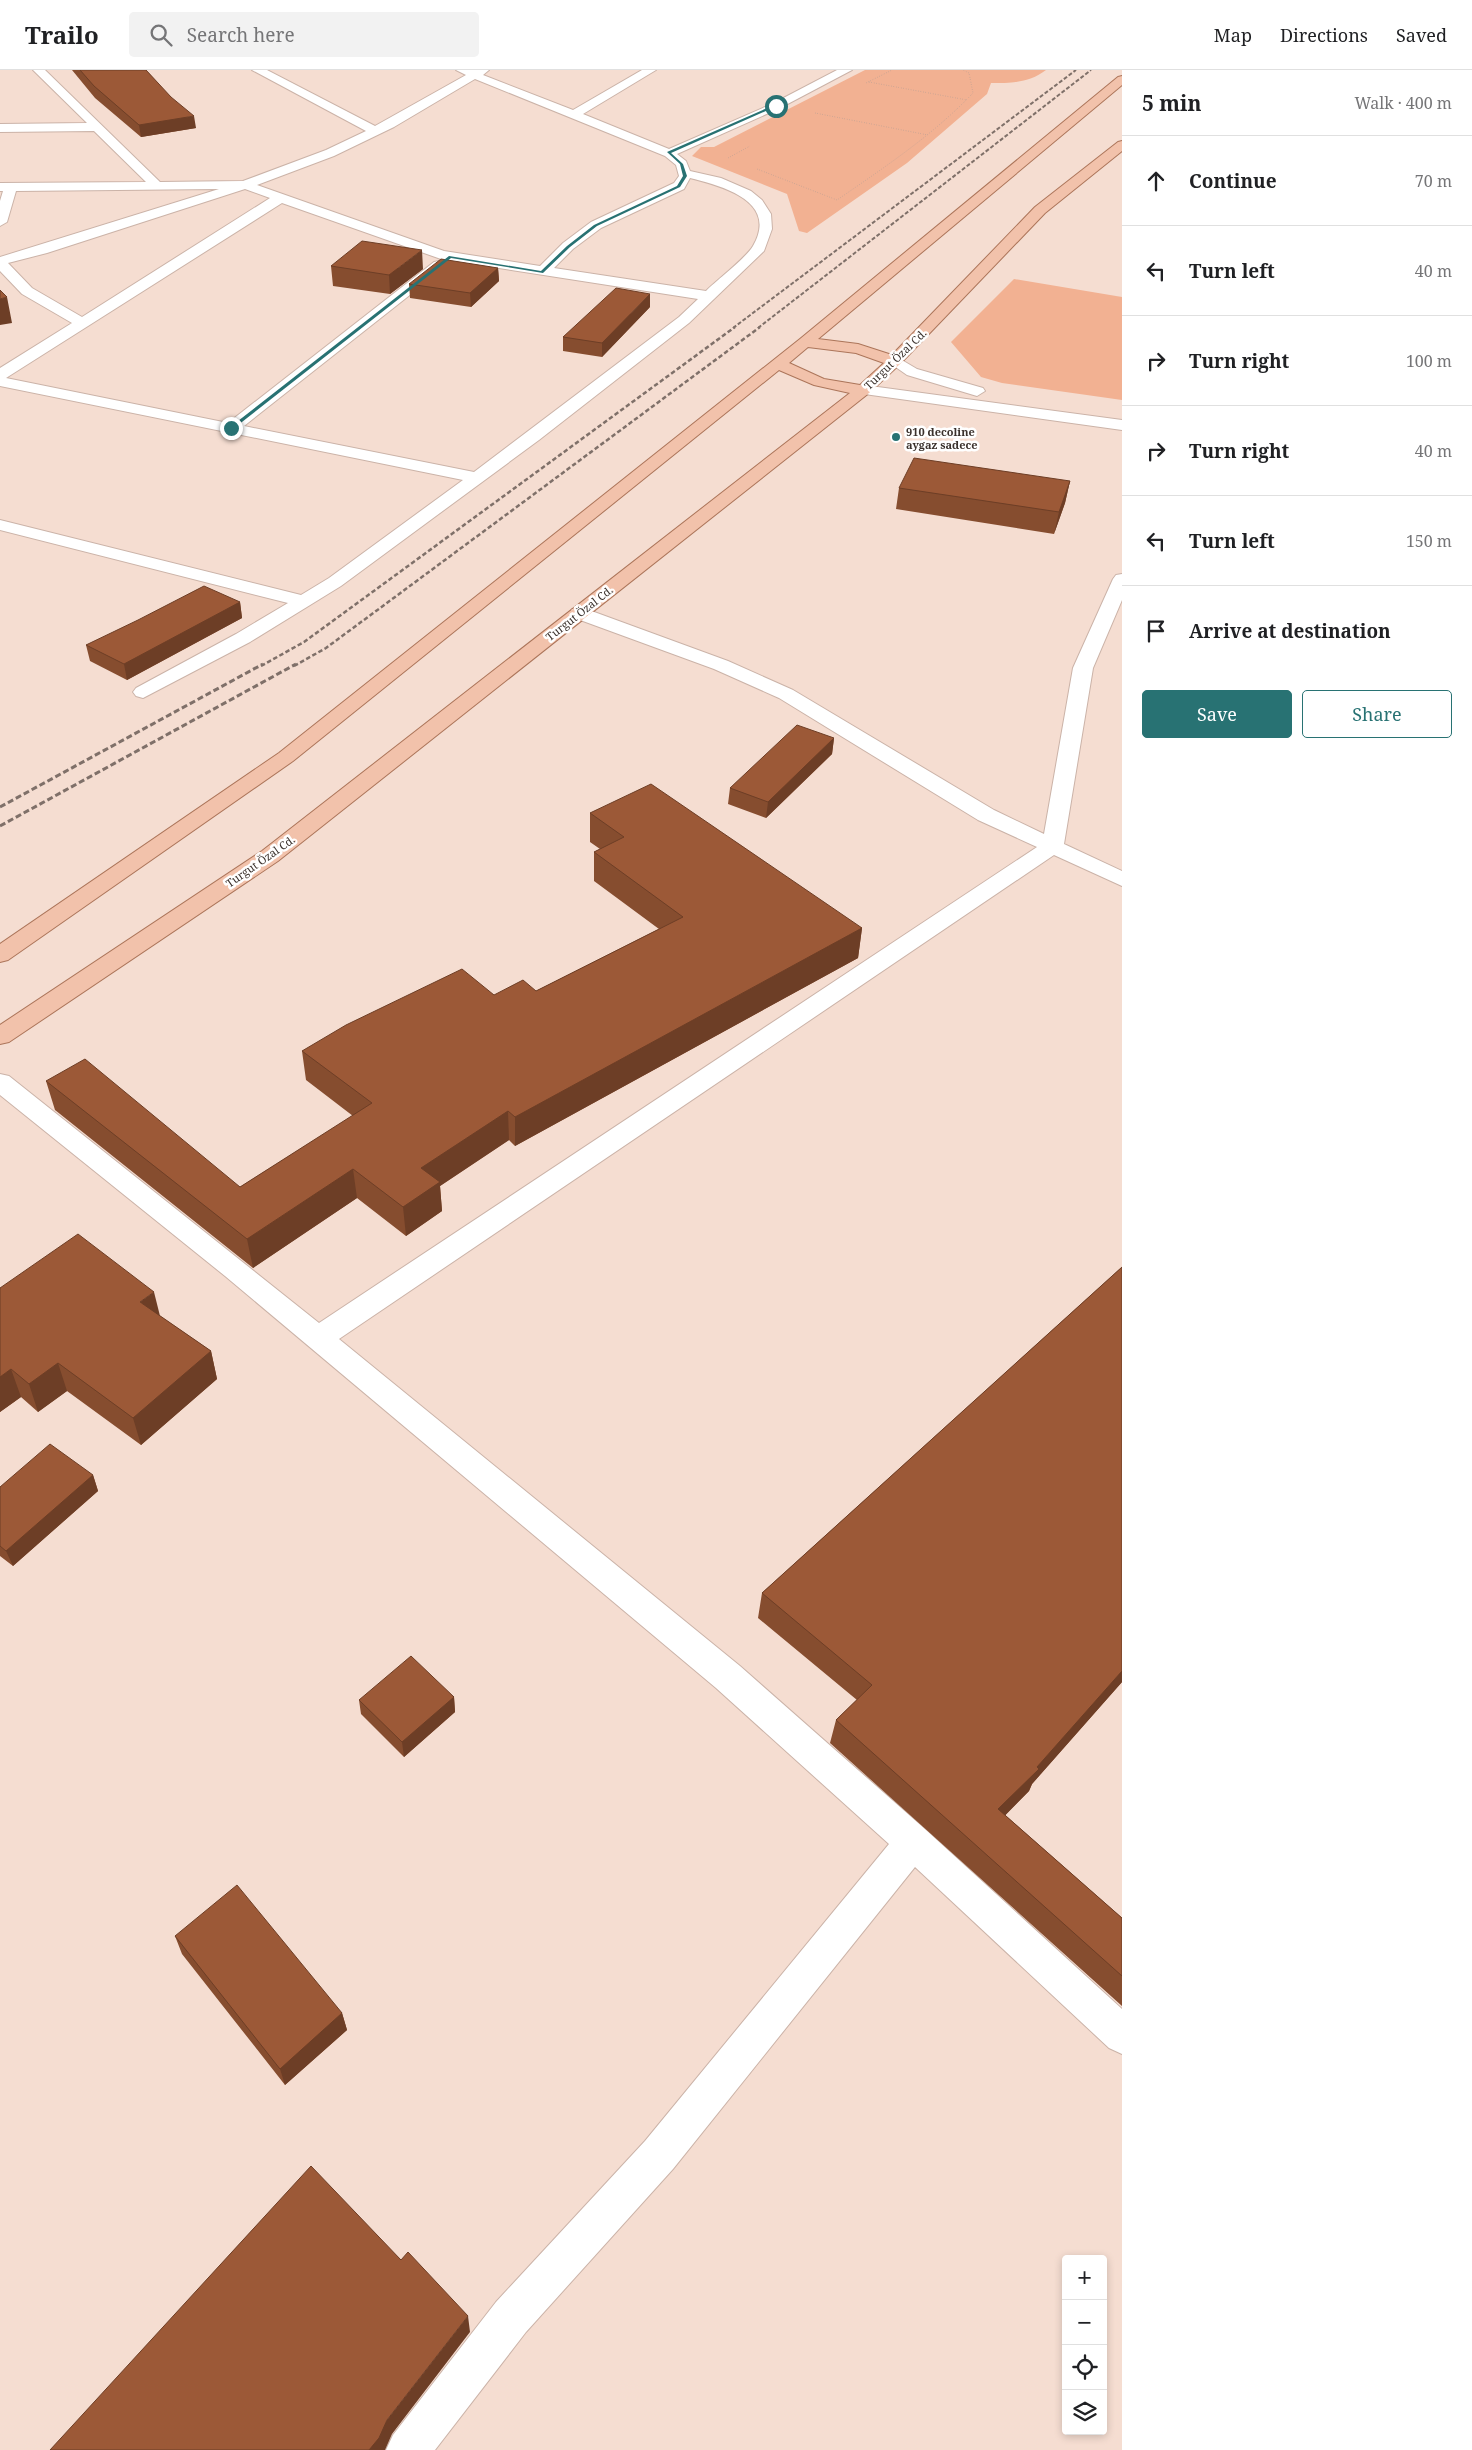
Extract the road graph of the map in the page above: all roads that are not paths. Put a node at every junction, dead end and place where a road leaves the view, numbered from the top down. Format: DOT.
graph roads {
  1 [pos="39,70"];
  2 [pos="258,70"];
  3 [pos="462,70"];
  4 [pos="650,70"];
  5 [pos="846,70"];
  6 [pos="478,73"];
  7 [pos="1122,79"];
  8 [pos="573,115"];
  9 [pos="97,127"];
  10 [pos="0,128"];
  11 [pos="375,131"];
  12 [pos="1122,145"];
  13 [pos="669,153"];
  14 [pos="684,172"];
  15 [pos="156,185"];
  16 [pos="245,185"];
  17 [pos="6,187"];
  18 [pos="280,198"];
  19 [pos="0,222"];
  20 [pos="450,257"];
  21 [pos="0,262"];
  22 [pos="542,272"];
  23 [pos="709,296"];
  24 [pos="83,323"];
  25 [pos="805,342"];
  26 [pos="895,362"];
  27 [pos="778,363"];
  28 [pos="0,375"];
  29 [pos="0,381"];
  30 [pos="863,390"];
  31 [pos="1122,413"];
  32 [pos="1122,425"];
  33 [pos="231,428"];
  34 [pos="476,478"];
  35 [pos="0,525"];
  36 [pos="1122,579"];
  37 [pos="304,601"];
  38 [pos="579,613"];
  39 [pos="143,692"];
  40 [pos="1053,846"];
  41 [pos="1122,879"];
  42 [pos="0,955"];
  43 [pos="0,1036"];
  44 [pos="0,1082"];
  45 [pos="318,1338"];
  46 [pos="914,1842"];
  47 [pos="1122,2035"];
  48 [pos="408,2450"];
  1 -- 9 [label="street"];
  2 -- 11 [label="street"];
  3 -- 6 [label="street"];
  4 -- 8 [label="street"];
  5 -- 13 [label="street"];
  6 -- 8 [label="street"];
  6 -- 11 [label="street"];
  7 -- 25 [label="main road"];
  8 -- 13 [label="street"];
  9 -- 10 [label="street"];
  9 -- 15 [label="street"];
  11 -- 16 [label="street"];
  12 -- 26 [label="main road, Turgut Özal Cd."];
  13 -- 14 [label="street"];
  14 -- 22 [label="street"];
  14 -- 23 [label="street"];
  15 -- 16 [label="street"];
  15 -- 17 [label="street"];
  16 -- 18 [label="street"];
  16 -- 21 [label="street"];
  17 -- 19 [label="street"];
  18 -- 20 [label="street"];
  18 -- 24 [label="street"];
  20 -- 22 [label="street"];
  20 -- 33 [label="street"];
  21 -- 24 [label="street"];
  22 -- 23 [label="street"];
  23 -- 34 [label="street"];
  24 -- 28 [label="street"];
  25 -- 26 [label="main road"];
  25 -- 27 [label="main road"];
  26 -- 30 [label="main road, Turgut Özal Cd."];
  26 -- 31 [label="street"];
  27 -- 30 [label="main road"];
  27 -- 42 [label="main road"];
  29 -- 33 [label="street"];
  30 -- 32 [label="street"];
  30 -- 38 [label="main road, Turgut Özal Cd."];
  33 -- 34 [label="street"];
  34 -- 37 [label="street"];
  35 -- 37 [label="street"];
  36 -- 40 [label="street"];
  37 -- 39 [label="street"];
  38 -- 40 [label="street"];
  38 -- 43 [label="main road, Turgut Özal Cd."];
  40 -- 41 [label="street"];
  40 -- 45 [label="street"];
  44 -- 45 [label="street"];
  45 -- 46 [label="street"];
  46 -- 47 [label="street"];
  46 -- 48 [label="street"];
}
